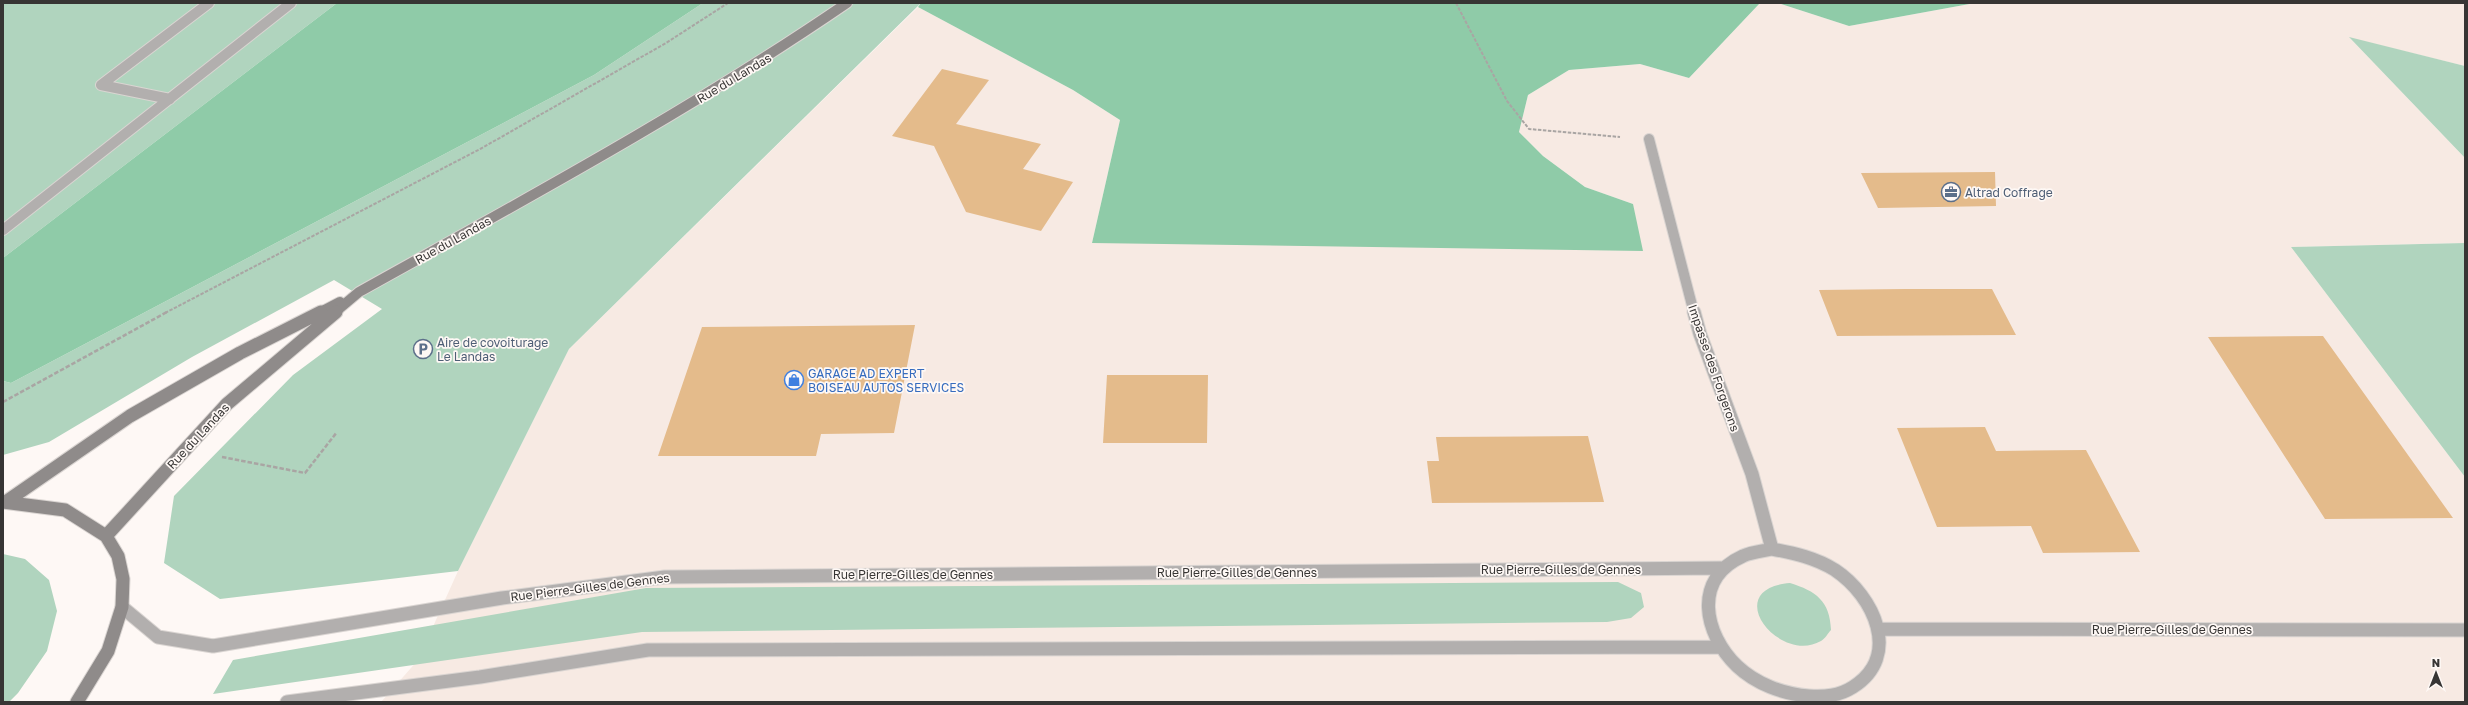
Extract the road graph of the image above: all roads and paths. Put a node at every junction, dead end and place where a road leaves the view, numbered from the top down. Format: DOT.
graph roads {
  1 [pos="209,3"];
  2 [pos="291,3"];
  3 [pos="728,3"];
  4 [pos="847,3"];
  5 [pos="1456,3"];
  6 [pos="170,99"];
  7 [pos="1649,139"];
  8 [pos="3,230"];
  9 [pos="359,292"];
  10 [pos="3,402"];
  11 [pos="337,432"];
  12 [pos="214,456"];
  13 [pos="5,501"];
  14 [pos="106,536"];
  15 [pos="1772,549"];
  16 [pos="1721,568"];
  17 [pos="122,607"];
  18 [pos="1878,629"];
  19 [pos="2465,630"];
  20 [pos="1721,647"];
  21 [pos="1810,699"];
  22 [pos="77,702"];
  23 [pos="287,702"];
  1 -- 6 [label="street"];
  2 -- 6 [label="street"];
  3 -- 10 [label="path"];
  4 -- 9 [label="street, Rue du Landas"];
  5 -- 7 [label="path"];
  6 -- 8 [label="street"];
  7 -- 15 [label="street, Impasse des Forgerons"];
  9 -- 13 [label="street"];
  9 -- 14 [label="street, Rue du Landas"];
  11 -- 12 [label="path"];
  13 -- 14 [label="street"];
  14 -- 17 [label="street"];
  15 -- 16 [label="street"];
  15 -- 18 [label="street"];
  16 -- 17 [label="street, Rue Pierre-Gilles de Gennes"];
  16 -- 20 [label="street"];
  17 -- 22 [label="street"];
  18 -- 19 [label="street, Rue Pierre-Gilles de Gennes"];
  18 -- 21 [label="street"];
  20 -- 21 [label="street"];
  20 -- 23 [label="street"];
}
